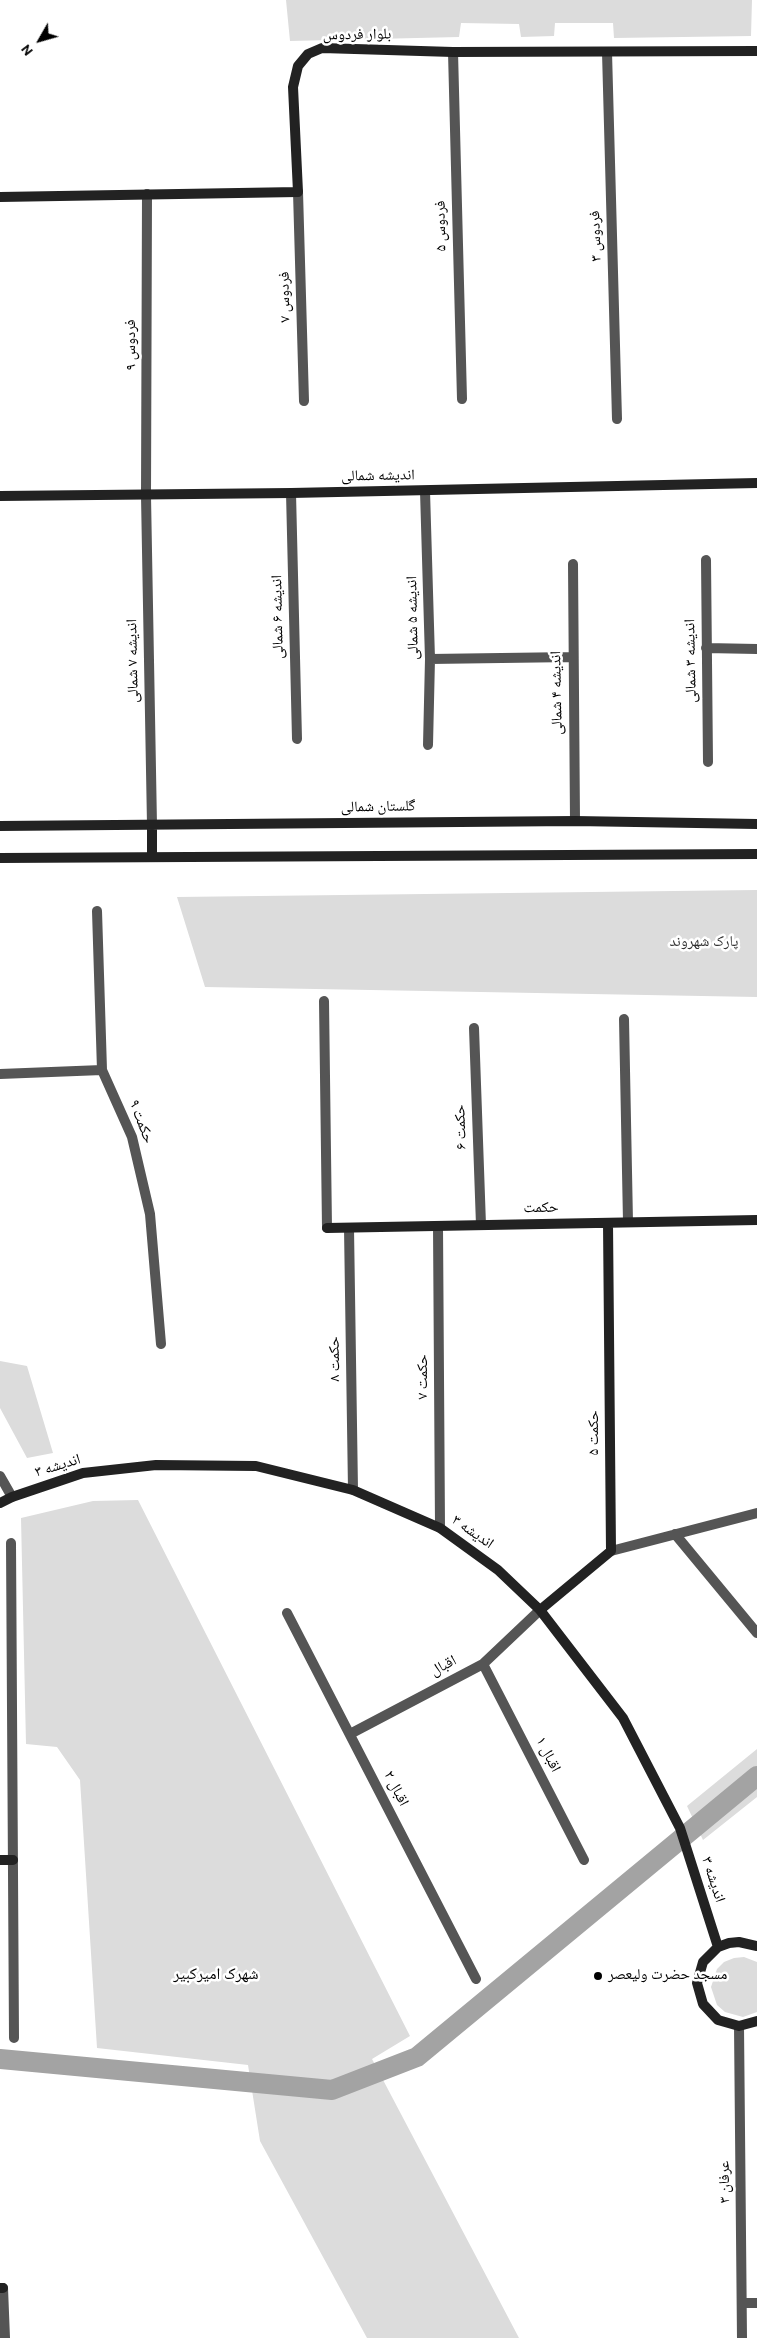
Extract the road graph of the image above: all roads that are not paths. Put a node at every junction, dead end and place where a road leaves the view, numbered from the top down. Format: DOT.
graph roads {
  1 [pos="757,51"];
  2 [pos="453,52"];
  3 [pos="607,52"];
  4 [pos="298,192"];
  5 [pos="147,194"];
  6 [pos="0,197"];
  7 [pos="462,399"];
  8 [pos="304,401"];
  9 [pos="617,419"];
  10 [pos="757,484"];
  11 [pos="426,491"];
  12 [pos="291,493"];
  13 [pos="0,496"];
  14 [pos="146,496"];
  15 [pos="706,560"];
  16 [pos="573,564"];
  17 [pos="706,648"];
  18 [pos="757,649"];
  19 [pos="572,657"];
  20 [pos="430,659"];
  21 [pos="297,739"];
  22 [pos="428,745"];
  23 [pos="708,762"];
  24 [pos="575,821"];
  25 [pos="757,824"];
  26 [pos="152,825"];
  27 [pos="0,826"];
  28 [pos="757,854"];
  29 [pos="152,857"];
  30 [pos="0,858"];
  31 [pos="97,911"];
  32 [pos="324,1001"];
  33 [pos="624,1019"];
  34 [pos="474,1028"];
  35 [pos="102,1070"];
  36 [pos="0,1074"];
  37 [pos="757,1220"];
  38 [pos="628,1222"];
  39 [pos="608,1223"];
  40 [pos="481,1225"];
  41 [pos="438,1226"];
  42 [pos="349,1228"];
  43 [pos="161,1344"];
  44 [pos="0,1476"];
  45 [pos="353,1490"];
  46 [pos="12,1497"];
  47 [pos="0,1503"];
  48 [pos="757,1513"];
  49 [pos="440,1528"];
  50 [pos="675,1534"];
  51 [pos="11,1543"];
  52 [pos="611,1551"];
  53 [pos="540,1610"];
  54 [pos="287,1613"];
  55 [pos="757,1633"];
  56 [pos="483,1664"];
  57 [pos="350,1734"];
  58 [pos="0,1860"];
  59 [pos="13,1860"];
  60 [pos="584,1860"];
  61 [pos="757,1946"];
  62 [pos="718,1947"];
  63 [pos="476,1979"];
  64 [pos="757,2021"];
  65 [pos="739,2026"];
  66 [pos="14,2038"];
  67 [pos="2,2288"];
  68 [pos="742,2303"];
  69 [pos="757,2303"];
  70 [pos="4,2338"];
  71 [pos="742,2338"];
  1 -- 3 [label="street, بلوار فردوس"];
  2 -- 3 [label="street, بلوار فردوس"];
  2 -- 4 [label="street, بلوار فردوس"];
  2 -- 7 [label="street, فردوس ۵"];
  3 -- 9 [label="street, فردوس ۳"];
  4 -- 5 [label="street"];
  4 -- 8 [label="street, فردوس ۷"];
  5 -- 6 [label="street"];
  5 -- 14 [label="street, فردوس ۹"];
  10 -- 11 [label="street, اندیشه شمالی"];
  11 -- 12 [label="street, اندیشه شمالی"];
  11 -- 20 [label="street, اندیشه ۵ شمالی"];
  12 -- 14 [label="street, اندیشه شمالی"];
  12 -- 21 [label="street, اندیشه ۶ شمالی"];
  13 -- 14 [label="street, اندیشه شمالی"];
  14 -- 26 [label="street, اندیشه ۷ شمالی"];
  15 -- 17 [label="street, اندیشه ۳ شمالی"];
  16 -- 19 [label="street, اندیشه ۴ شمالی"];
  17 -- 18 [label="street"];
  17 -- 23 [label="street, اندیشه ۳ شمالی"];
  19 -- 20 [label="street"];
  19 -- 24 [label="street, اندیشه ۴ شمالی"];
  20 -- 22 [label="street, اندیشه ۵ شمالی"];
  24 -- 25 [label="street, گلستان شمالی"];
  24 -- 26 [label="street, گلستان شمالی"];
  26 -- 27 [label="street, گلستان شمالی"];
  26 -- 29 [label="street"];
  28 -- 29 [label="street"];
  29 -- 30 [label="street"];
  31 -- 35 [label="street, حکمت ۹"];
  32 -- 42 [label="street, حکمت"];
  33 -- 38 [label="street"];
  34 -- 40 [label="street, حکمت ۶"];
  35 -- 36 [label="street"];
  35 -- 43 [label="street, حکمت ۹"];
  37 -- 38 [label="street, حکمت"];
  38 -- 39 [label="street, حکمت"];
  39 -- 40 [label="street, حکمت"];
  39 -- 52 [label="street, حکمت ۵"];
  40 -- 41 [label="street, حکمت"];
  41 -- 42 [label="street, حکمت"];
  41 -- 49 [label="street, حکمت ۷"];
  42 -- 45 [label="street, حکمت ۸"];
  44 -- 46 [label="street"];
  45 -- 46 [label="street, اندیشه ۳"];
  45 -- 49 [label="street, اندیشه ۳"];
  46 -- 47 [label="street, اندیشه ۳"];
  48 -- 50 [label="street"];
  49 -- 53 [label="street, اندیشه ۳"];
  50 -- 52 [label="street"];
  50 -- 55 [label="street"];
  51 -- 59 [label="street"];
  52 -- 53 [label="street"];
  53 -- 56 [label="street, اقبال"];
  53 -- 62 [label="street, اندیشه ۳"];
  54 -- 57 [label="street, اقبال ۲"];
  56 -- 57 [label="street, اقبال"];
  56 -- 60 [label="street, اقبال ۱"];
  57 -- 63 [label="street, اقبال ۲"];
  58 -- 59 [label="street"];
  59 -- 66 [label="street"];
  61 -- 62 [label="street"];
  62 -- 65 [label="street"];
  64 -- 65 [label="street"];
  65 -- 68 [label="street, عرفان ۳"];
  67 -- 70 [label="street"];
  68 -- 69 [label="street"];
  68 -- 71 [label="street, عرفان ۳"];
}
